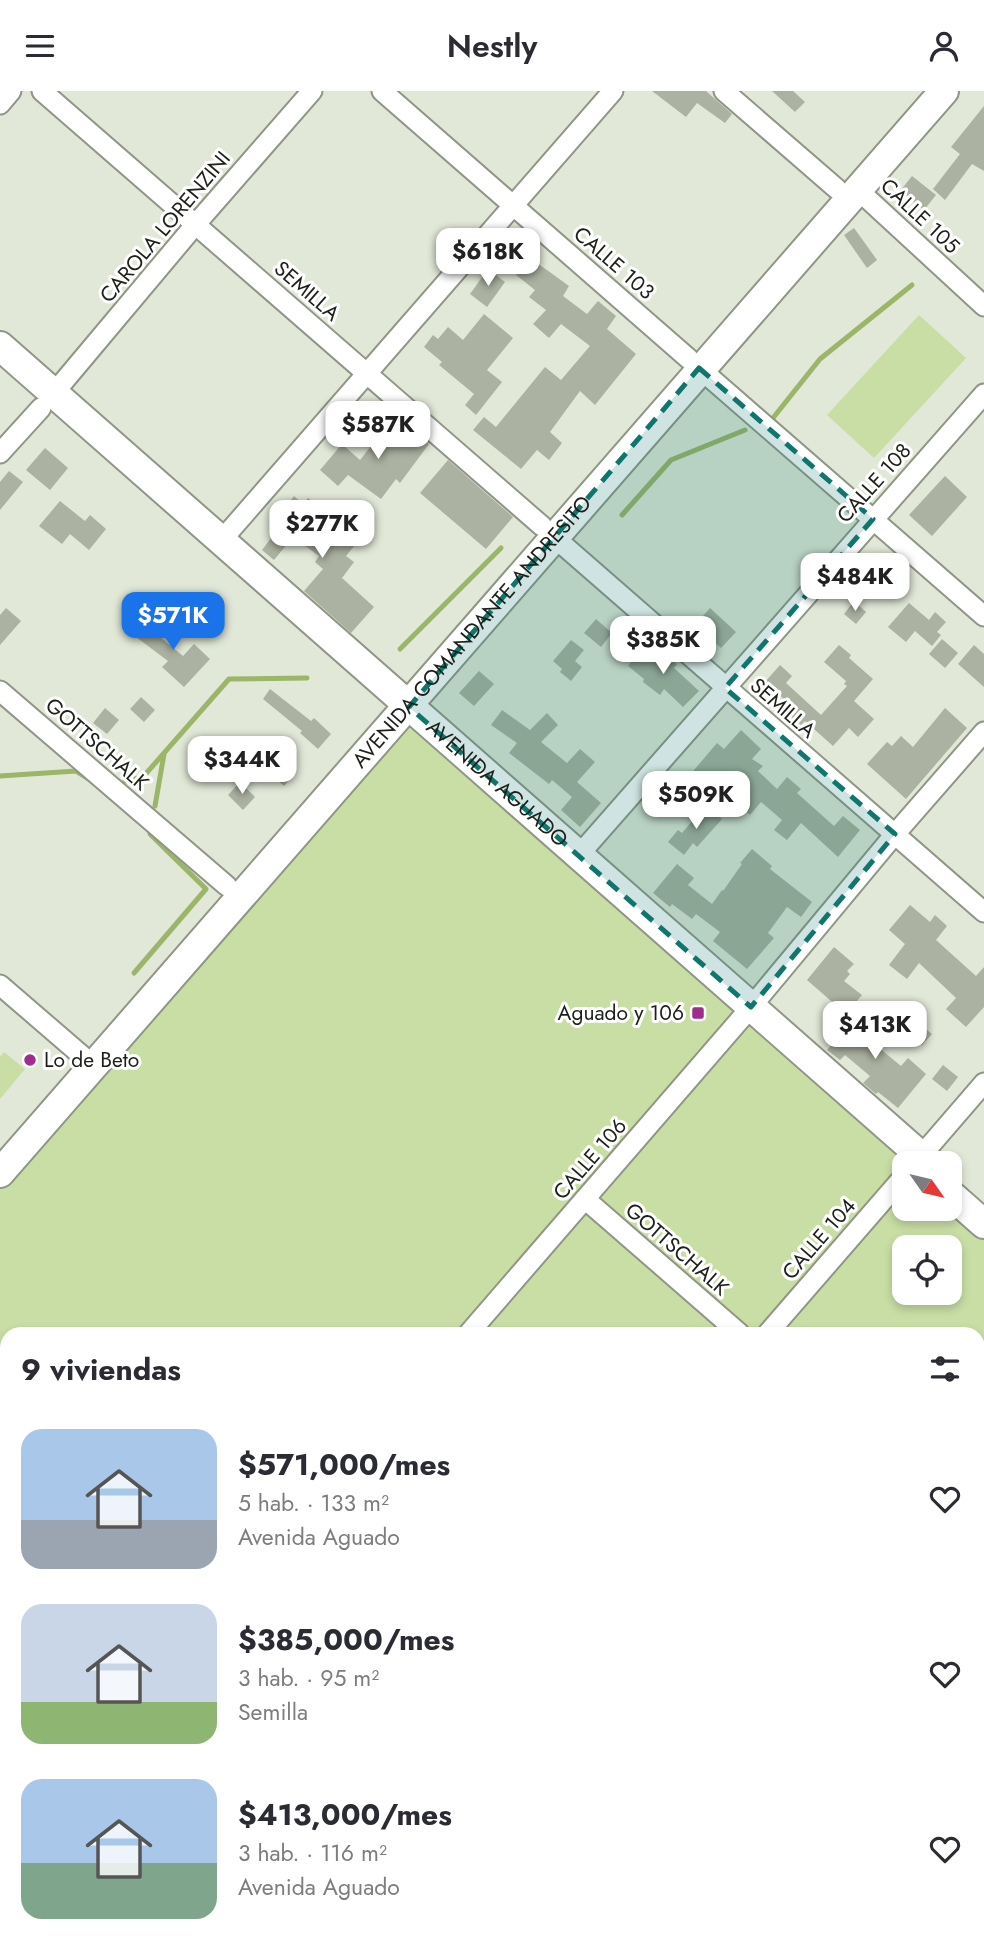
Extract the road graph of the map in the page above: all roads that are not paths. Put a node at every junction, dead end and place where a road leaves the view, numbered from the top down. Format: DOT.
graph roads {
  1 [pos="11,91"];
  2 [pos="42,91"];
  3 [pos="312,91"];
  4 [pos="382,91"];
  5 [pos="612,91"];
  6 [pos="724,91"];
  7 [pos="921,91"];
  8 [pos="944,91"];
  9 [pos="0,104"];
  10 [pos="847,189"];
  11 [pos="513,205"];
  12 [pos="195,225"];
  13 [pos="984,306"];
  14 [pos="0,346"];
  15 [pos="694,363"];
  16 [pos="0,372"];
  17 [pos="367,373"];
  18 [pos="984,394"];
  19 [pos="47,400"];
  20 [pos="0,453"];
  21 [pos="873,519"];
  22 [pos="548,532"];
  23 [pos="220,541"];
  24 [pos="984,616"];
  25 [pos="725,688"];
  26 [pos="0,691"];
  27 [pos="397,706"];
  28 [pos="984,732"];
  29 [pos="895,834"];
  30 [pos="578,856"];
  31 [pos="227,886"];
  32 [pos="984,912"];
  33 [pos="0,985"];
  34 [pos="748,1011"];
  35 [pos="87,1060"];
  36 [pos="984,1083"];
  37 [pos="0,1145"];
  38 [pos="903,1151"];
  39 [pos="928,1151"];
  40 [pos="0,1173"];
  41 [pos="962,1191"];
  42 [pos="892,1192"];
  43 [pos="585,1199"];
  44 [pos="962,1205"];
  45 [pos="984,1210"];
  46 [pos="984,1224"];
  47 [pos="474,1327"];
  48 [pos="732,1327"];
  49 [pos="773,1327"];
  1 -- 9 [label="street"];
  2 -- 12 [label="street, SEMILLA"];
  3 -- 12 [label="street, CAROLA LORENZINI"];
  4 -- 11 [label="street, CALLE 103"];
  5 -- 11 [label="street"];
  6 -- 10 [label="street, CALLE 105"];
  7 -- 10 [label="main road, AVENIDA COMANDANTE ANDRESITO"];
  8 -- 10 [label="main road, AVENIDA COMANDANTE ANDRESITO"];
  10 -- 13 [label="street, CALLE 105"];
  10 -- 15 [label="main road, AVENIDA COMANDANTE ANDRESITO"];
  11 -- 15 [label="street, CALLE 103"];
  11 -- 17 [label="street"];
  12 -- 17 [label="street, SEMILLA"];
  12 -- 19 [label="street, CAROLA LORENZINI"];
  14 -- 19 [label="main road, AVENIDA AGUADO"];
  15 -- 21 [label="street, CALLE 103"];
  15 -- 22 [label="main road, AVENIDA COMANDANTE ANDRESITO"];
  16 -- 19 [label="main road, AVENIDA AGUADO"];
  17 -- 22 [label="street, SEMILLA"];
  17 -- 23 [label="street"];
  18 -- 21 [label="street, CALLE 108"];
  19 -- 20 [label="street, CAROLA LORENZINI"];
  19 -- 23 [label="main road, AVENIDA AGUADO"];
  19 -- 27 [label="main road, AVENIDA AGUADO"];
  21 -- 24 [label="street, CALLE 103"];
  21 -- 25 [label="street, CALLE 108"];
  22 -- 25 [label="street, SEMILLA"];
  22 -- 27 [label="main road, AVENIDA COMANDANTE ANDRESITO"];
  23 -- 27 [label="main road, AVENIDA AGUADO"];
  25 -- 29 [label="street, SEMILLA"];
  25 -- 30 [label="street, CALLE 108"];
  26 -- 31 [label="street, GOTTSCHALK"];
  27 -- 30 [label="main road, AVENIDA AGUADO"];
  27 -- 31 [label="main road, AVENIDA COMANDANTE ANDRESITO"];
  27 -- 34 [label="main road, AVENIDA AGUADO"];
  27 -- 35 [label="main road, AVENIDA COMANDANTE ANDRESITO"];
  28 -- 29 [label="street, CALLE 106"];
  29 -- 32 [label="street, SEMILLA"];
  29 -- 34 [label="street, CALLE 106"];
  30 -- 34 [label="main road, AVENIDA AGUADO"];
  31 -- 35 [label="main road, AVENIDA COMANDANTE ANDRESITO"];
  33 -- 35 [label="street"];
  34 -- 38 [label="main road, AVENIDA AGUADO"];
  34 -- 43 [label="street, CALLE 106"];
  35 -- 37 [label="main road, AVENIDA COMANDANTE ANDRESITO"];
  35 -- 40 [label="main road, AVENIDA COMANDANTE ANDRESITO"];
  36 -- 39 [label="street, CALLE 104"];
  41 -- 45 [label="main road"];
  42 -- 49 [label="street, CALLE 104"];
  43 -- 47 [label="street, CALLE 106"];
  43 -- 48 [label="street, GOTTSCHALK"];
  44 -- 46 [label="main road"];
}
